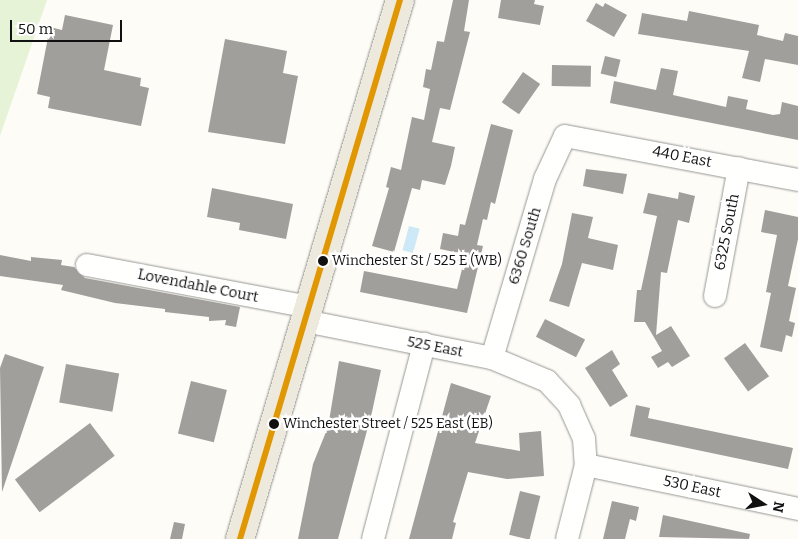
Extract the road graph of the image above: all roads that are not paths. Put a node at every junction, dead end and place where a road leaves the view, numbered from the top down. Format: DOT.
graph roads {
  1 [pos="400,0"];
  2 [pos="565,136"];
  3 [pos="739,168"];
  4 [pos="798,180"];
  5 [pos="87,264"];
  6 [pos="715,296"];
  7 [pos="307,314"];
  8 [pos="424,344"];
  9 [pos="492,358"];
  10 [pos="586,465"];
  11 [pos="798,509"];
  12 [pos="240,539"];
  13 [pos="374,539"];
  14 [pos="567,539"];
  1 -- 7 [label="main road"];
  2 -- 3 [label="street, 440 East"];
  2 -- 9 [label="street, 6360 South"];
  3 -- 4 [label="street, 440 East"];
  3 -- 6 [label="street, 6325 South"];
  5 -- 7 [label="street, Lovendahle Court"];
  7 -- 8 [label="street, 525 East"];
  7 -- 12 [label="main road"];
  8 -- 9 [label="street, 525 East"];
  8 -- 13 [label="street"];
  9 -- 10 [label="street, 525 East"];
  10 -- 11 [label="street, 530 East"];
  10 -- 14 [label="street"];
}
